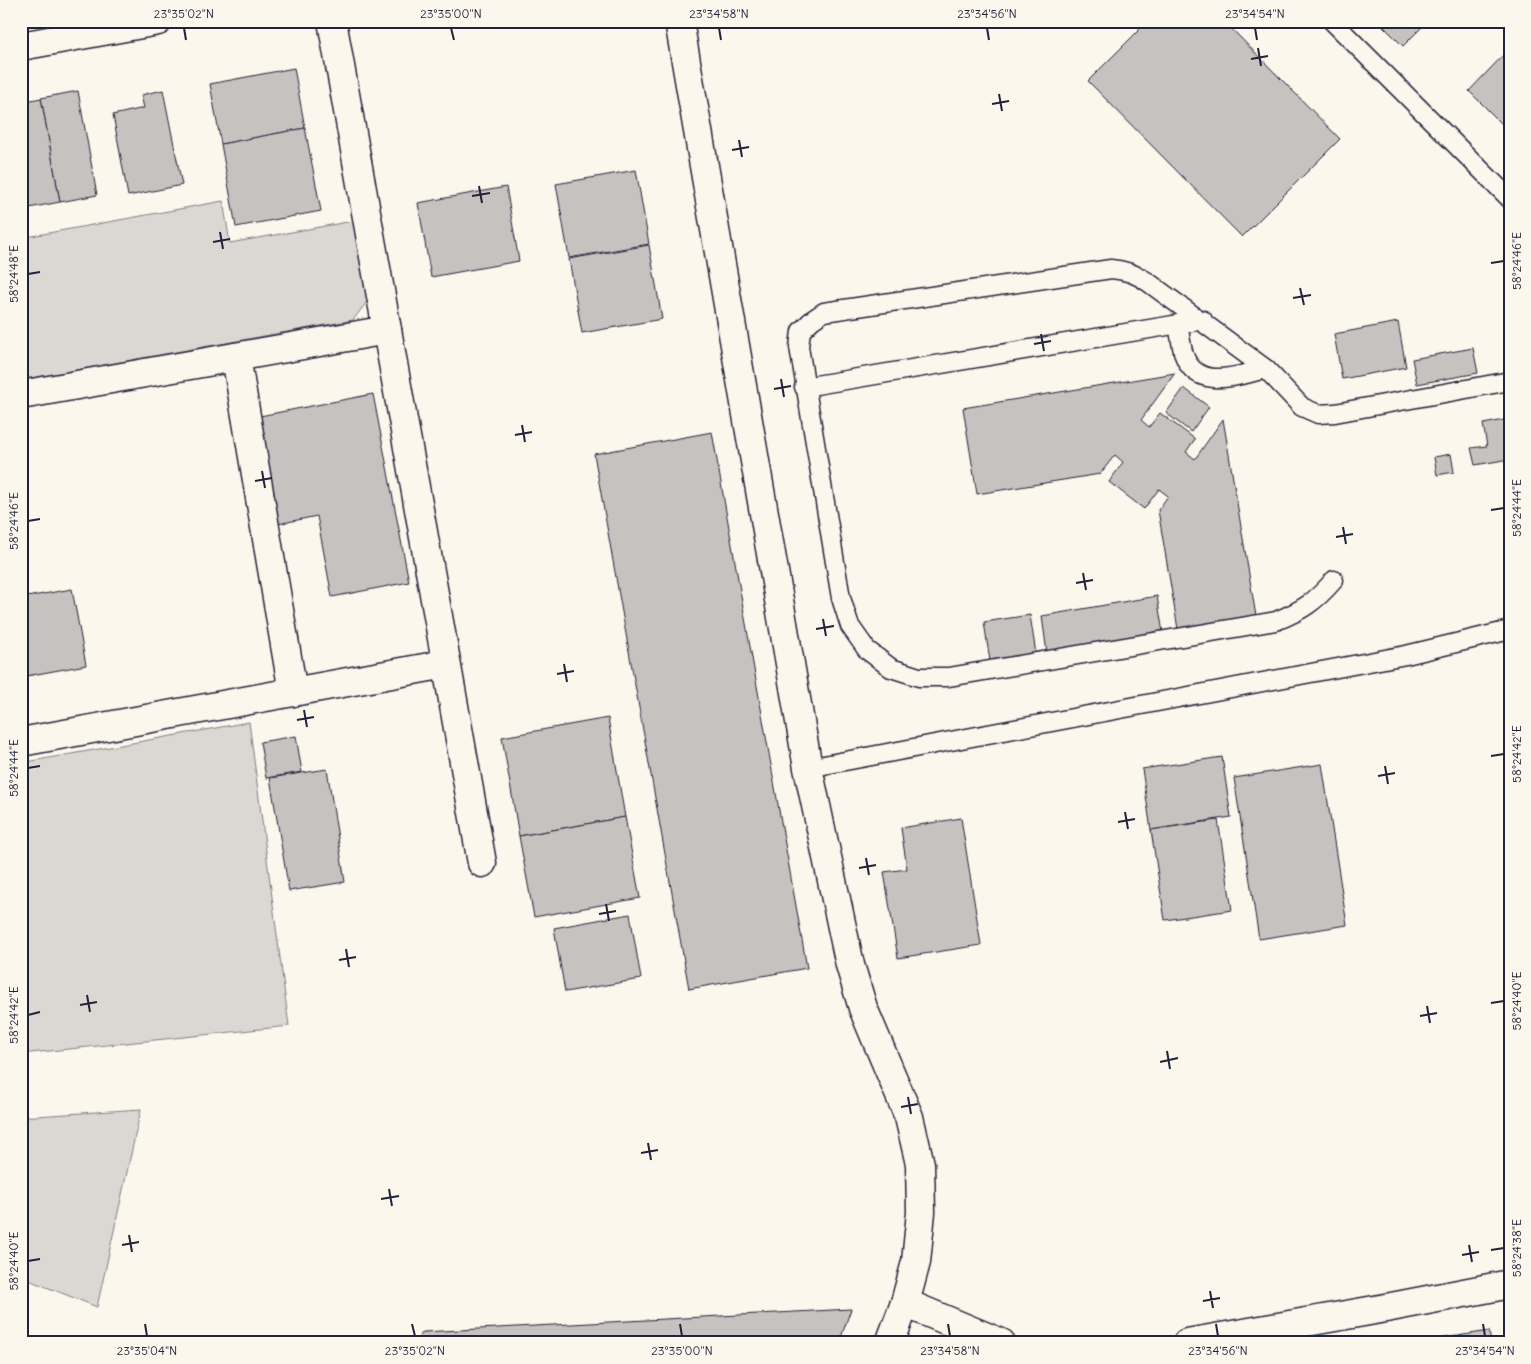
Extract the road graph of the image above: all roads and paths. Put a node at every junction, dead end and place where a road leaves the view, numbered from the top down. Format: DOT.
graph roads {
  1 [pos="158,21"];
  2 [pos="332,21"];
  3 [pos="679,21"];
  4 [pos="1332,21"];
  5 [pos="21,46"];
  6 [pos="1510,199"];
  7 [pos="1202,320"];
  8 [pos="1178,324"];
  9 [pos="387,330"];
  10 [pos="236,357"];
  11 [pos="1266,369"];
  12 [pos="1510,382"];
  13 [pos="804,387"];
  14 [pos="21,395"];
  15 [pos="1334,580"];
  16 [pos="1510,630"];
  17 [pos="446,664"];
  18 [pos="293,692"];
  19 [pos="21,742"];
  20 [pos="808,768"];
  21 [pos="482,863"];
  22 [pos="1510,1284"];
  23 [pos="905,1303"];
  24 [pos="890,1343"];
  25 [pos="1001,1343"];
  26 [pos="1187,1343"];
  1 -- 5 [label="street"];
  2 -- 9 [label="street"];
  3 -- 20 [label="street"];
  4 -- 6 [label="lane"];
  7 -- 8 [label="lane"];
  7 -- 11 [label="lane"];
  7 -- 13 [label="lane"];
  8 -- 11 [label="lane"];
  8 -- 13 [label="lane"];
  9 -- 10 [label="street"];
  9 -- 17 [label="street"];
  10 -- 14 [label="street"];
  10 -- 18 [label="street"];
  11 -- 12 [label="lane"];
  13 -- 15 [label="lane"];
  16 -- 20 [label="lane"];
  17 -- 18 [label="street"];
  17 -- 21 [label="street"];
  18 -- 19 [label="street"];
  20 -- 23 [label="street"];
  22 -- 26 [label="street"];
  23 -- 24 [label="street"];
  23 -- 25 [label="street"];
}
